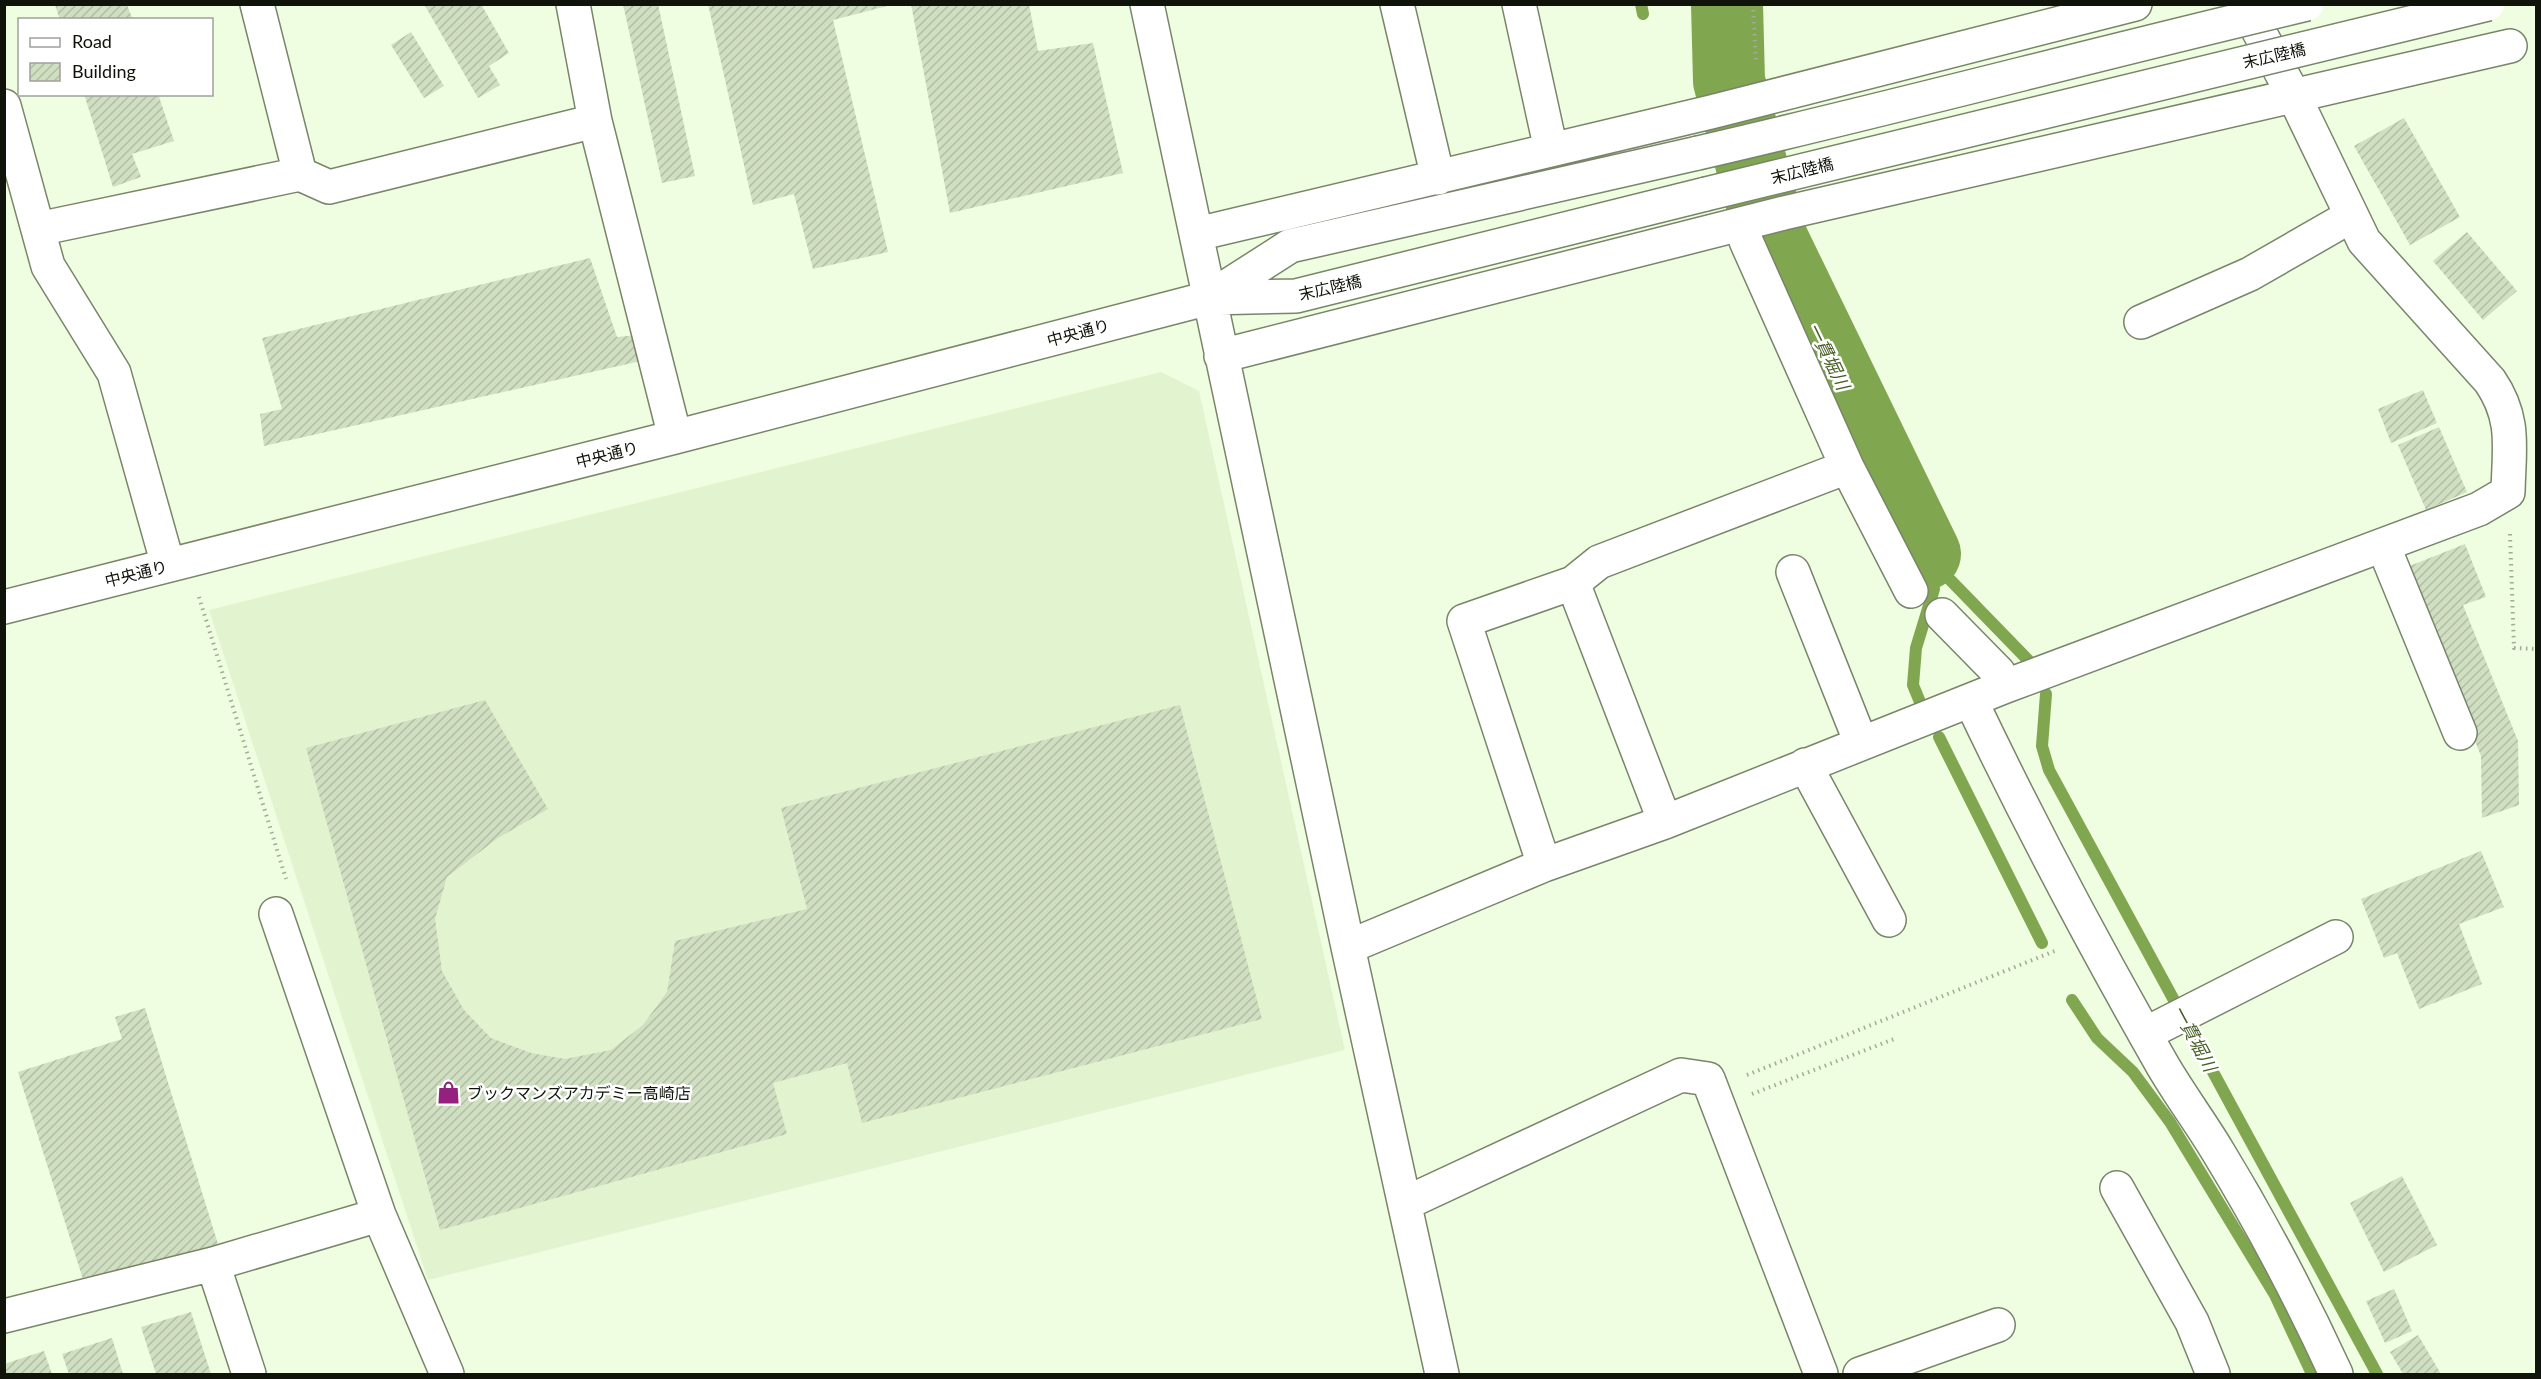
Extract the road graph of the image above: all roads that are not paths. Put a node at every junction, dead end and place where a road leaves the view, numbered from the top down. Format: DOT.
graph roads {
  1 [pos="257,4"];
  2 [pos="573,4"];
  3 [pos="1146,4"];
  4 [pos="1397,4"];
  5 [pos="1519,4"];
  6 [pos="2135,4"];
  7 [pos="2244,4"];
  8 [pos="2307,4"];
  9 [pos="2488,4"];
  10 [pos="2511,46"];
  11 [pos="2293,94"];
  12 [pos="4,106"];
  13 [pos="595,121"];
  14 [pos="1551,150"];
  15 [pos="300,174"];
  16 [pos="1438,178"];
  17 [pos="2351,216"];
  18 [pos="38,229"];
  19 [pos="1745,232"];
  20 [pos="1197,234"];
  21 [pos="1209,298"];
  22 [pos="2141,322"];
  23 [pos="1221,356"];
  24 [pos="675,437"];
  25 [pos="1847,467"];
  26 [pos="2384,545"];
  27 [pos="178,563"];
  28 [pos="1793,572"];
  29 [pos="1573,583"];
  30 [pos="1911,591"];
  31 [pos="4,607"];
  32 [pos="1942,615"];
  33 [pos="2006,686"];
  34 [pos="1971,701"];
  35 [pos="2460,733"];
  36 [pos="1861,743"];
  37 [pos="1805,765"];
  38 [pos="1665,822"];
  39 [pos="1544,865"];
  40 [pos="276,914"];
  41 [pos="1888,920"];
  42 [pos="2336,938"];
  43 [pos="1348,947"];
  44 [pos="2154,1030"];
  45 [pos="2116,1188"];
  46 [pos="1406,1203"];
  47 [pos="379,1215"];
  48 [pos="213,1264"];
  49 [pos="4,1316"];
  50 [pos="1998,1325"];
  51 [pos="249,1374"];
  52 [pos="447,1374"];
  53 [pos="1443,1374"];
  54 [pos="1821,1374"];
  55 [pos="1860,1374"];
  56 [pos="2213,1374"];
  57 [pos="2336,1374"];
  1 -- 15 [label="street"];
  2 -- 13 [label="street"];
  3 -- 20 [label="street"];
  4 -- 16 [label="street"];
  5 -- 14 [label="street"];
  6 -- 14 [label="street"];
  7 -- 11 [label="street"];
  8 -- 21 [label="street, bridge"];
  9 -- 21 [label="street, 末広陸橋, bridge"];
  10 -- 11 [label="street"];
  11 -- 17 [label="street"];
  11 -- 19 [label="street"];
  12 -- 18 [label="street"];
  13 -- 15 [label="street"];
  13 -- 24 [label="street"];
  14 -- 16 [label="street"];
  15 -- 18 [label="street"];
  16 -- 20 [label="street"];
  17 -- 22 [label="street"];
  17 -- 26 [label="street"];
  18 -- 27 [label="street"];
  19 -- 23 [label="street"];
  19 -- 25 [label="street"];
  20 -- 21 [label="street"];
  21 -- 23 [label="street"];
  21 -- 24 [label="street, 中央通り"];
  23 -- 43 [label="street"];
  24 -- 27 [label="street, 中央通り"];
  25 -- 29 [label="street"];
  25 -- 30 [label="street"];
  26 -- 33 [label="street"];
  26 -- 35 [label="street"];
  27 -- 31 [label="street, 中央通り"];
  28 -- 36 [label="street"];
  29 -- 38 [label="street"];
  29 -- 39 [label="street"];
  32 -- 33 [label="street"];
  33 -- 34 [label="street"];
  34 -- 36 [label="street"];
  34 -- 44 [label="street"];
  36 -- 37 [label="street"];
  37 -- 38 [label="street"];
  37 -- 41 [label="street"];
  38 -- 39 [label="street"];
  39 -- 43 [label="street"];
  40 -- 47 [label="street"];
  42 -- 44 [label="street"];
  43 -- 46 [label="street"];
  44 -- 57 [label="street"];
  45 -- 56 [label="street"];
  46 -- 53 [label="street"];
  46 -- 54 [label="street"];
  47 -- 48 [label="street"];
  47 -- 52 [label="street"];
  48 -- 49 [label="street"];
  48 -- 51 [label="street"];
  50 -- 55 [label="street"];
}
